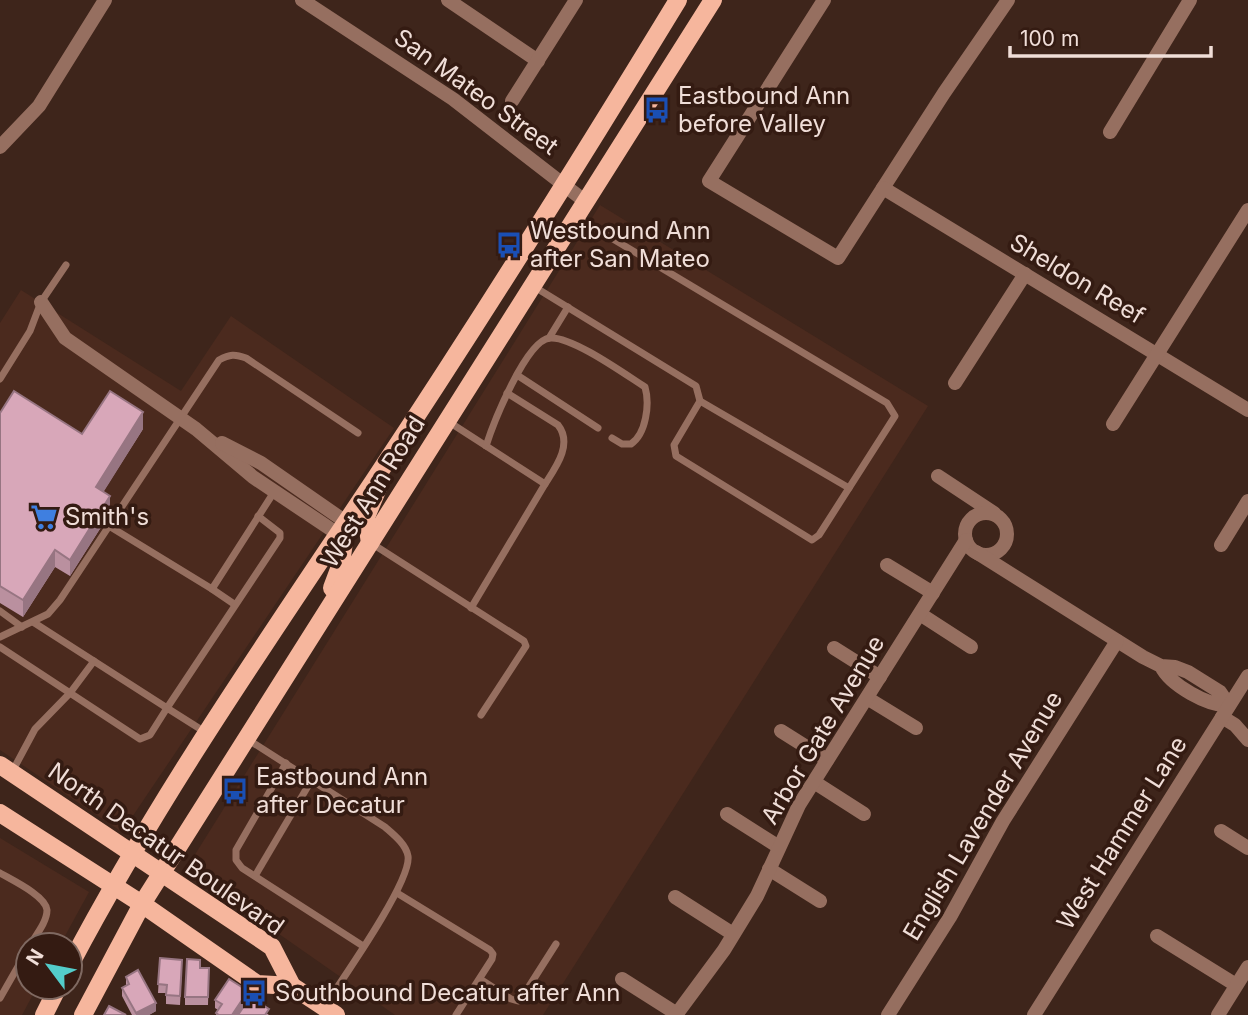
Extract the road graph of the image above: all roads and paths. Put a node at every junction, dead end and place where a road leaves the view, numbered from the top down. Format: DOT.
graph roads {
  1 [pos="104,0"];
  2 [pos="302,0"];
  3 [pos="448,0"];
  4 [pos="576,0"];
  5 [pos="678,0"];
  6 [pos="713,0"];
  7 [pos="824,0"];
  8 [pos="1008,0"];
  9 [pos="1191,0"];
  10 [pos="538,61"];
  11 [pos="512,101"];
  12 [pos="1110,132"];
  13 [pos="0,147"];
  14 [pos="563,184"];
  15 [pos="883,188"];
  16 [pos="586,202"];
  17 [pos="1248,210"];
  18 [pos="576,217"];
  19 [pos="66,265"];
  20 [pos="1025,274"];
  21 [pos="533,286"];
  22 [pos="41,302"];
  23 [pos="568,307"];
  24 [pos="549,338"];
  25 [pos="1157,354"];
  26 [pos="517,375"];
  27 [pos="0,379"];
  28 [pos="955,383"];
  29 [pos="507,393"];
  30 [pos="700,401"];
  31 [pos="1248,410"];
  32 [pos="180,418"];
  33 [pos="447,421"];
  34 [pos="1113,424"];
  35 [pos="598,428"];
  36 [pos="197,429"];
  37 [pos="358,433"];
  38 [pos="612,438"];
  39 [pos="486,446"];
  40 [pos="393,452"];
  41 [pos="938,476"];
  42 [pos="545,484"];
  43 [pos="849,488"];
  44 [pos="274,491"];
  45 [pos="1248,501"];
  46 [pos="258,516"];
  47 [pos="998,516"];
  48 [pos="109,526"];
  49 [pos="342,528"];
  50 [pos="966,540"];
  51 [pos="370,543"];
  52 [pos="1221,545"];
  53 [pos="976,552"];
  54 [pos="887,565"];
  55 [pos="212,589"];
  56 [pos="933,593"];
  57 [pos="234,604"];
  58 [pos="471,608"];
  59 [pos="0,611"];
  60 [pos="920,614"];
  61 [pos="33,622"];
  62 [pos="22,627"];
  63 [pos="313,633"];
  64 [pos="0,637"];
  65 [pos="1117,641"];
  66 [pos="0,647"];
  67 [pos="971,647"];
  68 [pos="834,648"];
  69 [pos="93,661"];
  70 [pos="1248,676"];
  71 [pos="880,677"];
  72 [pos="70,693"];
  73 [pos="867,698"];
  74 [pos="167,708"];
  75 [pos="1226,711"];
  76 [pos="481,715"];
  77 [pos="916,728"];
  78 [pos="781,731"];
  79 [pos="207,733"];
  80 [pos="246,738"];
  81 [pos="1248,740"];
  82 [pos="827,761"];
  83 [pos="286,762"];
  84 [pos="6,768"];
  85 [pos="311,781"];
  86 [pos="814,782"];
  87 [pos="1,814"];
  88 [pos="727,814"];
  89 [pos="864,814"];
  90 [pos="1222,831"];
  91 [pos="779,847"];
  92 [pos="1248,848"];
  93 [pos="131,853"];
  94 [pos="769,869"];
  95 [pos="0,873"];
  96 [pos="162,873"];
  97 [pos="255,876"];
  98 [pos="113,884"];
  99 [pos="397,892"];
  100 [pos="675,897"];
  101 [pos="820,901"];
  102 [pos="142,904"];
  103 [pos="38,931"];
  104 [pos="733,934"];
  105 [pos="1157,936"];
  106 [pos="84,939"];
  107 [pos="556,944"];
  108 [pos="363,946"];
  109 [pos="1248,967"];
  110 [pos="14,974"];
  111 [pos="480,979"];
  112 [pos="622,979"];
  113 [pos="1236,985"];
  114 [pos="292,986"];
  115 [pos="0,999"];
  116 [pos="330,1011"];
  117 [pos="680,1014"];
  118 [pos="83,1015"];
  119 [pos="456,1015"];
  120 [pos="888,1015"];
  121 [pos="1034,1015"];
  122 [pos="1218,1015"];
  1 -- 13 [label="street"];
  2 -- 14 [label="street, San Mateo Street"];
  3 -- 10 [label="street"];
  4 -- 10 [label="street"];
  5 -- 14 [label="main road, West Ann Road"];
  6 -- 16 [label="main road, West Ann Road"];
  7 -- 15 [label="street"];
  8 -- 15 [label="street"];
  9 -- 12 [label="street"];
  10 -- 11 [label="street"];
  14 -- 16 [label="street, San Mateo Street"];
  14 -- 40 [label="main road, West Ann Road"];
  15 -- 20 [label="street, Sheldon Reef"];
  16 -- 18 [label="main road, West Ann Road"];
  17 -- 25 [label="street"];
  18 -- 21 [label="main road, West Ann Road"];
  18 -- 43 [label="lane"];
  19 -- 22 [label="lane"];
  20 -- 25 [label="street, Sheldon Reef"];
  20 -- 28 [label="street"];
  21 -- 23 [label="lane"];
  21 -- 33 [label="main road, West Ann Road"];
  22 -- 27 [label="lane"];
  22 -- 32 [label="street"];
  23 -- 24 [label="lane"];
  23 -- 30 [label="lane"];
  24 -- 26 [label="lane"];
  24 -- 38 [label="lane"];
  25 -- 31 [label="street, Sheldon Reef"];
  25 -- 34 [label="street"];
  26 -- 29 [label="lane"];
  26 -- 35 [label="lane"];
  29 -- 39 [label="lane"];
  29 -- 42 [label="lane"];
  30 -- 43 [label="lane"];
  30 -- 43 [label="lane"];
  32 -- 36 [label="street"];
  32 -- 37 [label="lane"];
  32 -- 48 [label="lane"];
  33 -- 39 [label="lane"];
  33 -- 51 [label="main road, West Ann Road"];
  36 -- 44 [label="street"];
  36 -- 49 [label="street"];
  39 -- 42 [label="lane"];
  40 -- 49 [label="main road, West Ann Road"];
  40 -- 51 [label="main road"];
  41 -- 47 [label="street"];
  42 -- 58 [label="lane"];
  44 -- 46 [label="lane"];
  44 -- 49 [label="street"];
  45 -- 52 [label="street"];
  46 -- 55 [label="lane"];
  46 -- 57 [label="lane"];
  47 -- 50 [label="street"];
  47 -- 53 [label="street"];
  48 -- 55 [label="lane"];
  48 -- 61 [label="lane"];
  49 -- 63 [label="main road"];
  49 -- 79 [label="main road, West Ann Road"];
  50 -- 53 [label="street"];
  50 -- 56 [label="street, Arbor Gate Avenue"];
  51 -- 58 [label="lane"];
  51 -- 63 [label="main road, West Ann Road"];
  53 -- 65 [label="street"];
  54 -- 56 [label="street"];
  55 -- 57 [label="lane"];
  56 -- 60 [label="street, Arbor Gate Avenue"];
  57 -- 74 [label="lane"];
  58 -- 76 [label="lane"];
  59 -- 62 [label="lane"];
  60 -- 67 [label="street"];
  60 -- 71 [label="street, Arbor Gate Avenue"];
  61 -- 62 [label="lane"];
  61 -- 69 [label="lane"];
  62 -- 64 [label="lane"];
  63 -- 80 [label="main road, West Ann Road"];
  65 -- 75 [label="street"];
  65 -- 120 [label="street, English Lavender Avenue"];
  66 -- 72 [label="lane"];
  68 -- 71 [label="street"];
  69 -- 72 [label="lane"];
  69 -- 74 [label="lane"];
  70 -- 75 [label="street, West Hammer Lane"];
  71 -- 73 [label="street, Arbor Gate Avenue"];
  72 -- 74 [label="lane"];
  72 -- 84 [label="lane"];
  73 -- 77 [label="street"];
  73 -- 82 [label="street, Arbor Gate Avenue"];
  74 -- 79 [label="lane"];
  75 -- 81 [label="street"];
  75 -- 121 [label="street, West Hammer Lane"];
  78 -- 82 [label="street"];
  79 -- 93 [label="main road, West Ann Road"];
  80 -- 83 [label="lane"];
  80 -- 96 [label="main road, West Ann Road"];
  82 -- 86 [label="street, Arbor Gate Avenue"];
  83 -- 85 [label="lane"];
  83 -- 97 [label="lane"];
  84 -- 93 [label="main road, North Decatur Boulevard"];
  85 -- 97 [label="lane"];
  85 -- 99 [label="lane"];
  86 -- 89 [label="street"];
  86 -- 91 [label="street, Arbor Gate Avenue"];
  87 -- 98 [label="main road"];
  88 -- 91 [label="street"];
  90 -- 92 [label="street"];
  91 -- 94 [label="street, Arbor Gate Avenue"];
  93 -- 96 [label="main road, North Decatur Boulevard"];
  93 -- 98 [label="main road, West Ann Road"];
  94 -- 101 [label="street"];
  94 -- 104 [label="street, Arbor Gate Avenue"];
  95 -- 103 [label="lane"];
  96 -- 102 [label="main road, West Ann Road"];
  96 -- 114 [label="main road, North Decatur Boulevard"];
  97 -- 108 [label="lane"];
  98 -- 102 [label="main road"];
  98 -- 106 [label="main road, West Ann Road"];
  99 -- 108 [label="lane"];
  99 -- 111 [label="lane"];
  100 -- 104 [label="street"];
  102 -- 114 [label="main road"];
  102 -- 118 [label="main road, West Ann Road"];
  104 -- 117 [label="street, Arbor Gate Avenue"];
  105 -- 113 [label="street"];
  107 -- 111 [label="lane"];
  108 -- 116 [label="lane"];
  109 -- 113 [label="street"];
  110 -- 115 [label="lane"];
  111 -- 119 [label="lane"];
  112 -- 117 [label="street"];
  113 -- 122 [label="street"];
  114 -- 116 [label="main road, North Decatur Boulevard"];
}
